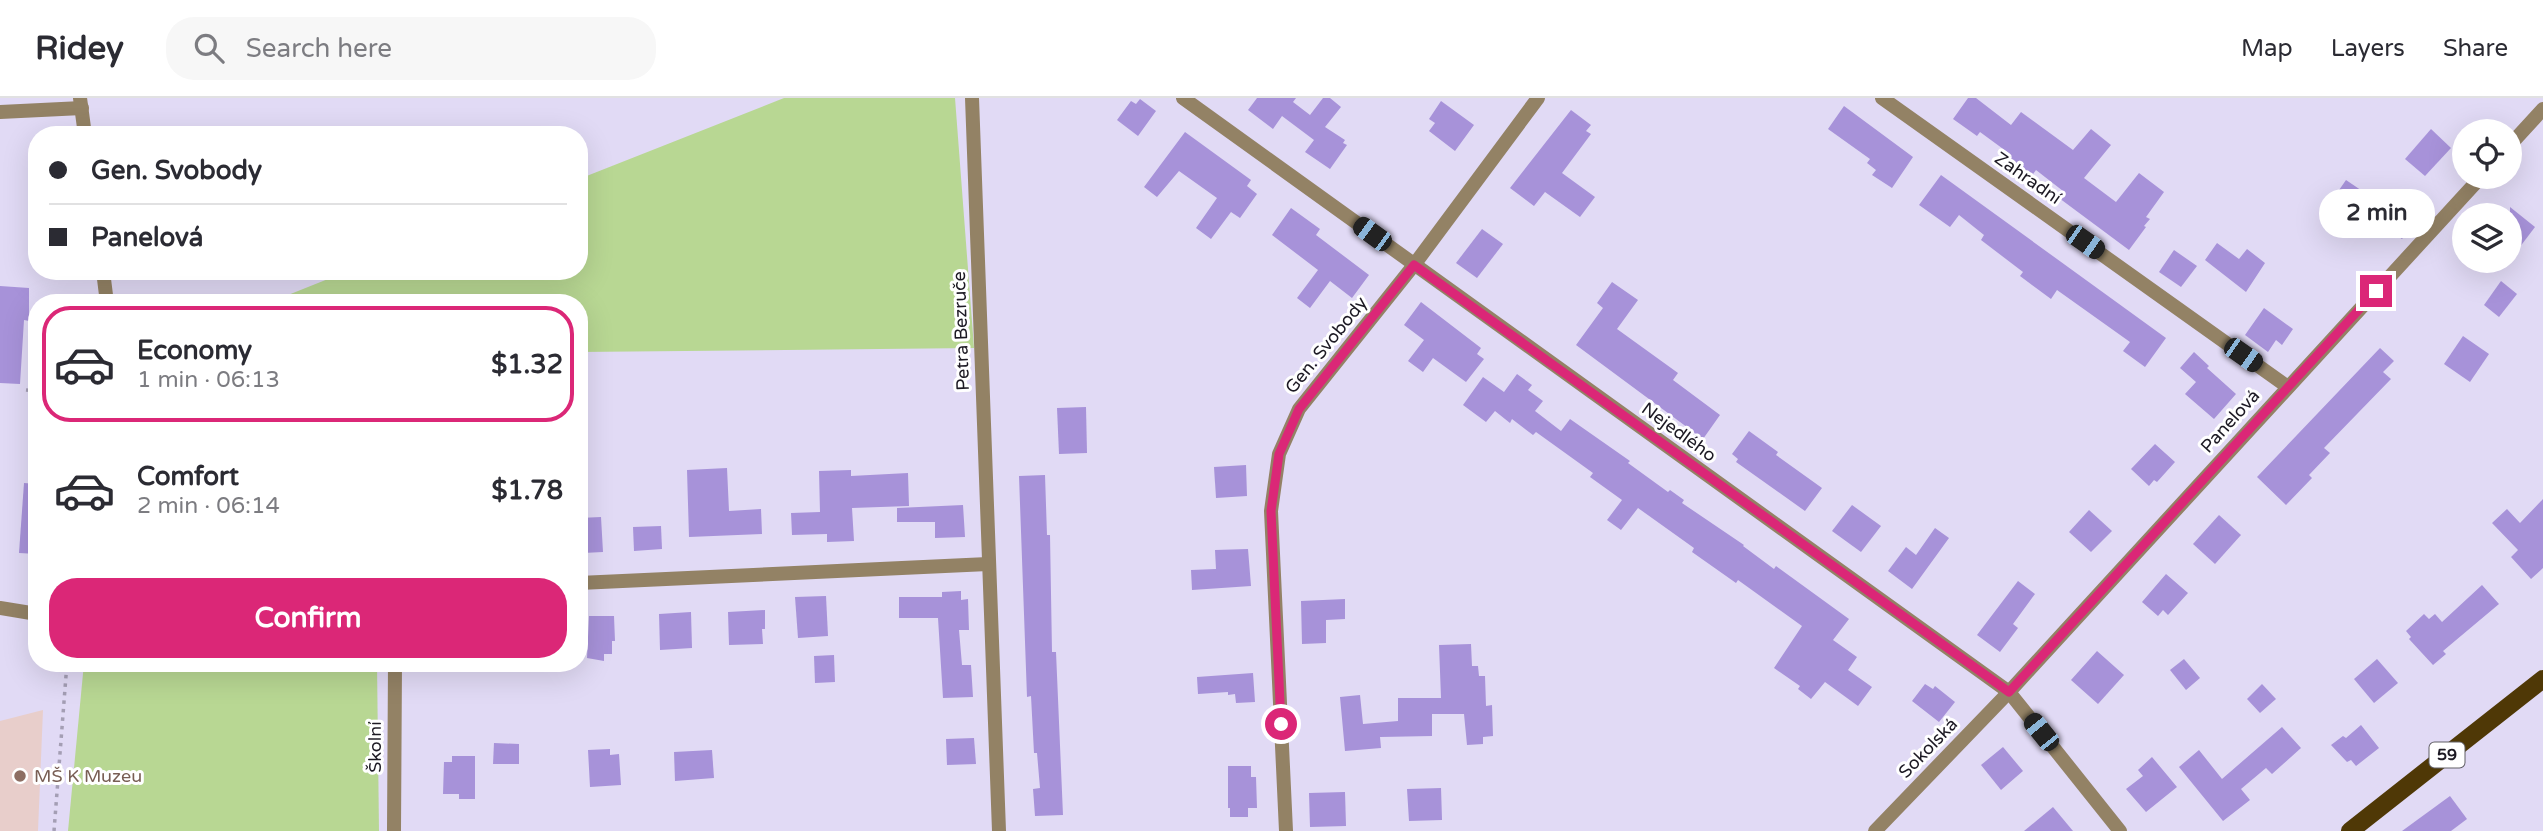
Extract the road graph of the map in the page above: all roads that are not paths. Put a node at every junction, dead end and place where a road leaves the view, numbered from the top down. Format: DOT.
graph roads {
  1 [pos="972,98"];
  2 [pos="1183,98"];
  3 [pos="1538,98"];
  4 [pos="1882,98"];
  5 [pos="81,103"];
  6 [pos="2543,109"];
  7 [pos="0,112"];
  8 [pos="84,126"];
  9 [pos="2522,132"];
  10 [pos="2470,189"];
  11 [pos="1414,265"];
  12 [pos="2288,387"];
  13 [pos="988,564"];
  14 [pos="588,583"];
  15 [pos="0,608"];
  16 [pos="28,613"];
  17 [pos="395,672"];
  18 [pos="2543,679"];
  19 [pos="2009,692"];
  20 [pos="394,831"];
  21 [pos="999,831"];
  22 [pos="1286,831"];
  23 [pos="1875,831"];
  24 [pos="2120,831"];
  25 [pos="2350,831"];
  1 -- 13 [label="street, Petra Bezruče"];
  2 -- 11 [label="street, Nejedlého"];
  3 -- 11 [label="street, Gen. Svobody"];
  4 -- 12 [label="street, Zahradní"];
  5 -- 7 [label="street"];
  5 -- 8 [label="street"];
  6 -- 9 [label="street"];
  10 -- 12 [label="street, Panelová"];
  11 -- 19 [label="street, Nejedlého"];
  11 -- 22 [label="street, Gen. Svobody"];
  12 -- 19 [label="street, Panelová"];
  13 -- 14 [label="street"];
  13 -- 21 [label="street, Petra Bezruče"];
  15 -- 16 [label="street"];
  17 -- 20 [label="street, Školní"];
  18 -- 25 [label="main road, 59"];
  19 -- 23 [label="street, Sokolská"];
  19 -- 24 [label="street, Nejedlého"];
}
